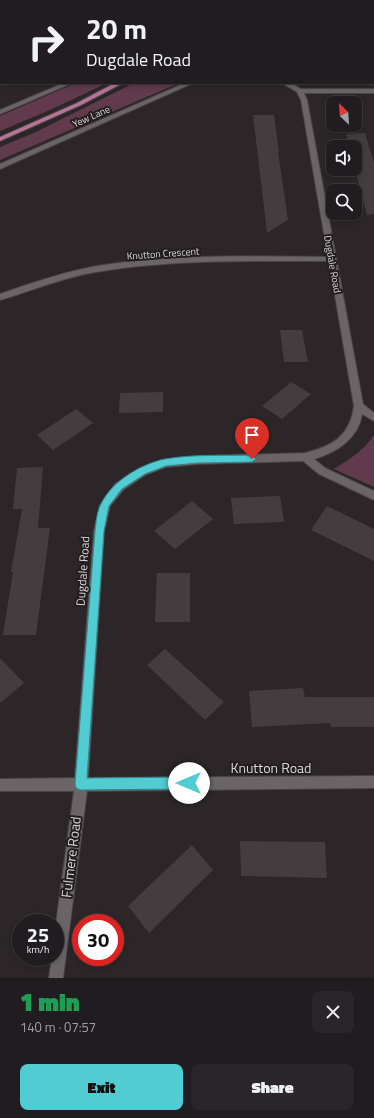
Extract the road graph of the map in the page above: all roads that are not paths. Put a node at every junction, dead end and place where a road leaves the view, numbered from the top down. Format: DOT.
graph roads {
  1 [pos="67,84"];
  2 [pos="118,84"];
  3 [pos="188,84"];
  4 [pos="287,84"];
  5 [pos="300,91"];
  6 [pos="374,91"];
  7 [pos="0,112"];
  8 [pos="0,139"];
  9 [pos="0,167"];
  10 [pos="332,259"];
  11 [pos="0,297"];
  12 [pos="359,406"];
  13 [pos="374,418"];
  14 [pos="305,457"];
  15 [pos="374,496"];
  16 [pos="374,782"];
  17 [pos="80,784"];
  18 [pos="0,785"];
  19 [pos="56,978"];
  1 -- 7 [label="street"];
  2 -- 8 [label="main road, Yew Lane"];
  3 -- 9 [label="street, Yew Lane"];
  4 -- 5 [label="street"];
  5 -- 6 [label="street"];
  5 -- 10 [label="street, Dugdale Road"];
  10 -- 11 [label="street, Knutton Crescent"];
  10 -- 12 [label="street, Dugdale Road"];
  12 -- 13 [label="street"];
  12 -- 14 [label="street, Dugdale Road"];
  14 -- 15 [label="street"];
  14 -- 17 [label="street, Dugdale Road"];
  16 -- 17 [label="street, Knutton Road"];
  17 -- 18 [label="street, Knutton Road"];
  17 -- 19 [label="street, Fulmere Road"];
}
